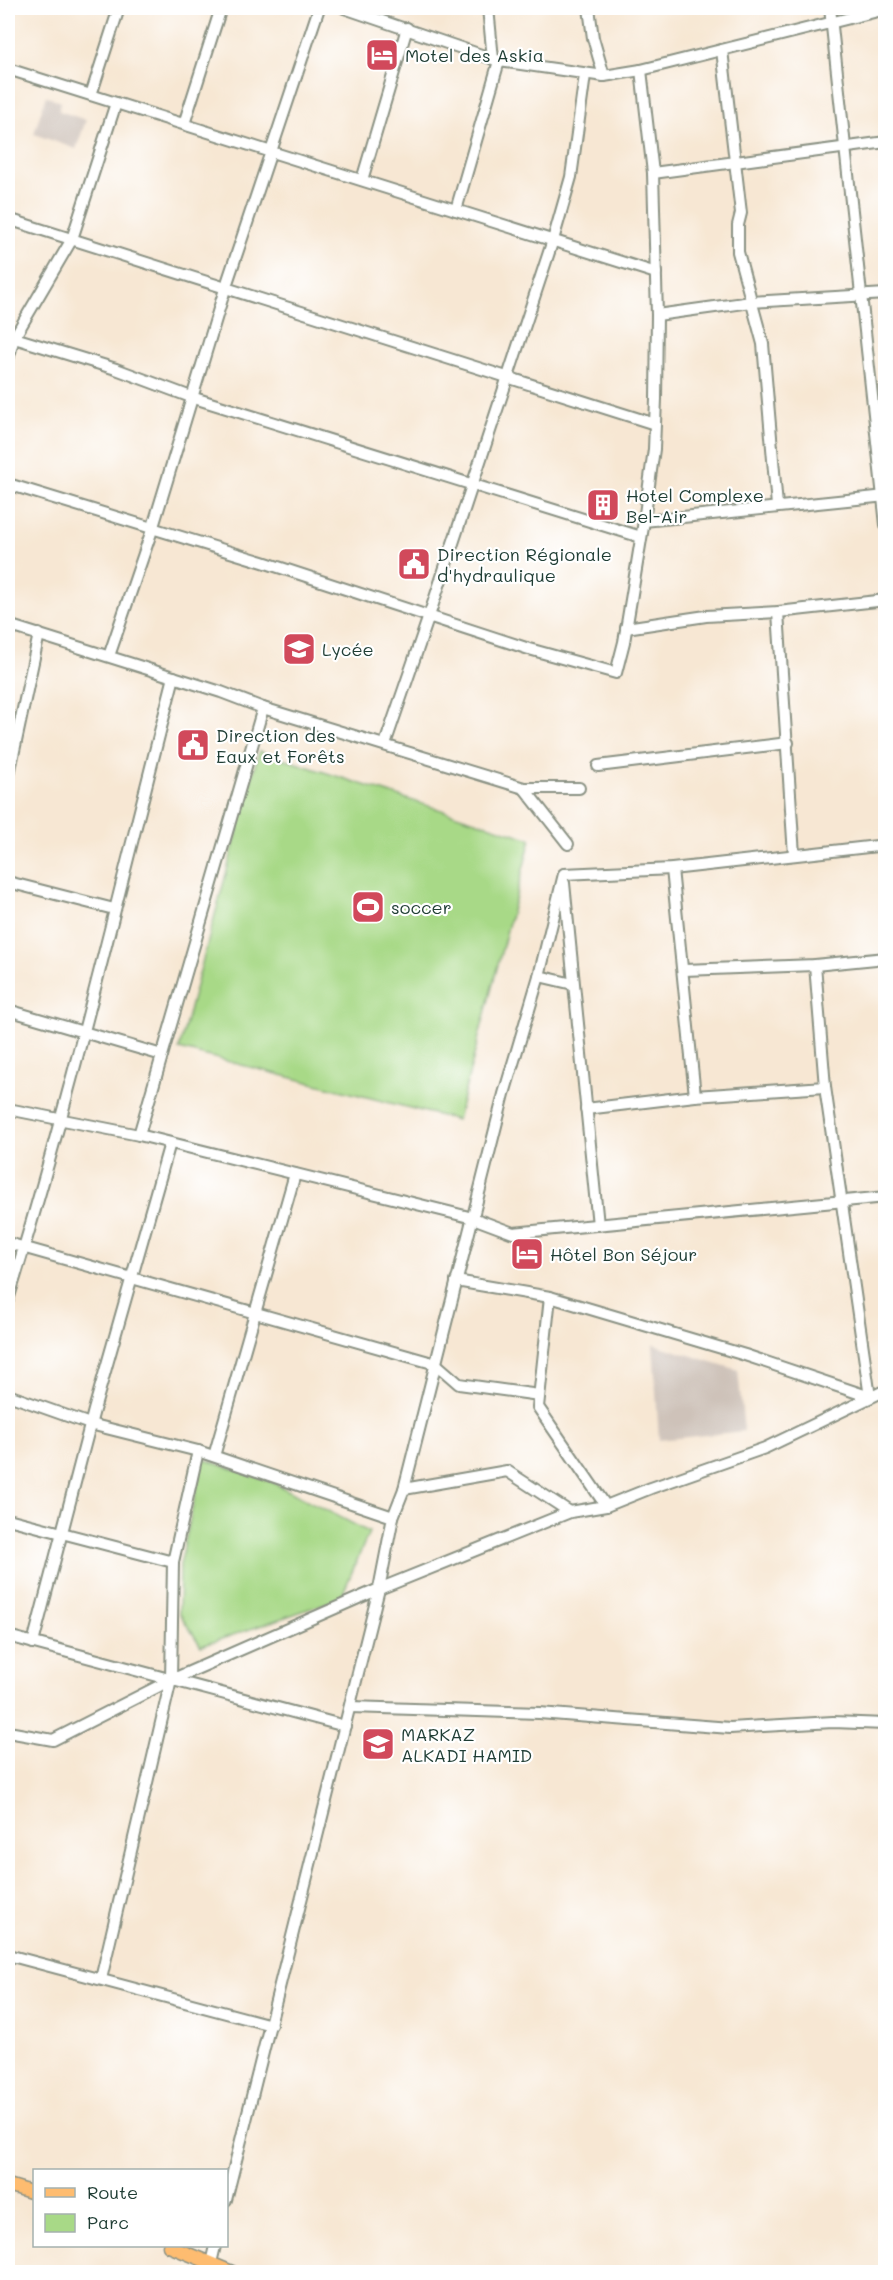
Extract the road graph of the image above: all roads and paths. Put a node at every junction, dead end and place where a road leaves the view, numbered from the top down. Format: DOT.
graph roads {
  1 [pos="118,8"];
  2 [pos="221,8"];
  3 [pos="319,8"];
  4 [pos="344,8"];
  5 [pos="379,8"];
  6 [pos="488,8"];
  7 [pos="590,8"];
  8 [pos="830,8"];
  9 [pos="885,9"];
  10 [pos="380,19"];
  11 [pos="831,21"];
  12 [pos="407,28"];
  13 [pos="722,50"];
  14 [pos="496,60"];
  15 [pos="8,69"];
  16 [pos="641,70"];
  17 [pos="585,75"];
  18 [pos="604,76"];
  19 [pos="91,95"];
  20 [pos="116,103"];
  21 [pos="184,124"];
  22 [pos="885,142"];
  23 [pos="846,147"];
  24 [pos="272,152"];
  25 [pos="735,161"];
  26 [pos="653,173"];
  27 [pos="362,180"];
  28 [pos="456,210"];
  29 [pos="8,219"];
  30 [pos="72,239"];
  31 [pos="553,240"];
  32 [pos="656,273"];
  33 [pos="225,289"];
  34 [pos="885,294"];
  35 [pos="860,296"];
  36 [pos="751,302"];
  37 [pos="657,315"];
  38 [pos="11,337"];
  39 [pos="8,359"];
  40 [pos="508,377"];
  41 [pos="191,397"];
  42 [pos="655,424"];
  43 [pos="473,483"];
  44 [pos="8,484"];
  45 [pos="884,496"];
  46 [pos="777,506"];
  47 [pos="644,521"];
  48 [pos="885,525"];
  49 [pos="152,530"];
  50 [pos="641,537"];
  51 [pos="885,600"];
  52 [pos="778,612"];
  53 [pos="429,616"];
  54 [pos="8,625"];
  55 [pos="626,628"];
  56 [pos="39,634"];
  57 [pos="109,656"];
  58 [pos="174,677"];
  59 [pos="263,708"];
  60 [pos="788,743"];
  61 [pos="385,744"];
  62 [pos="598,766"];
  63 [pos="8,779"];
  64 [pos="524,788"];
  65 [pos="579,788"];
  66 [pos="568,844"];
  67 [pos="885,845"];
  68 [pos="794,855"];
  69 [pos="672,869"];
  70 [pos="564,874"];
  71 [pos="8,882"];
  72 [pos="114,909"];
  73 [pos="885,958"];
  74 [pos="815,965"];
  75 [pos="684,970"];
  76 [pos="539,976"];
  77 [pos="573,984"];
  78 [pos="8,1010"];
  79 [pos="83,1032"];
  80 [pos="162,1055"];
  81 [pos="825,1087"];
  82 [pos="695,1096"];
  83 [pos="8,1109"];
  84 [pos="586,1109"];
  85 [pos="59,1121"];
  86 [pos="139,1135"];
  87 [pos="170,1143"];
  88 [pos="295,1174"];
  89 [pos="885,1197"];
  90 [pos="841,1201"];
  91 [pos="473,1218"];
  92 [pos="598,1225"];
  93 [pos="8,1243"];
  94 [pos="24,1248"];
  95 [pos="132,1278"];
  96 [pos="456,1281"];
  97 [pos="550,1297"];
  98 [pos="8,1300"];
  99 [pos="257,1314"];
  100 [pos="435,1364"];
  101 [pos="885,1390"];
  102 [pos="8,1395"];
  103 [pos="539,1395"];
  104 [pos="870,1397"];
  105 [pos="90,1424"];
  106 [pos="198,1451"];
  107 [pos="214,1456"];
  108 [pos="404,1489"];
  109 [pos="606,1506"];
  110 [pos="570,1512"];
  111 [pos="393,1516"];
  112 [pos="8,1520"];
  113 [pos="63,1533"];
  114 [pos="173,1562"];
  115 [pos="379,1589"];
  116 [pos="8,1636"];
  117 [pos="33,1643"];
  118 [pos="171,1680"];
  119 [pos="350,1707"];
  120 [pos="885,1724"];
  121 [pos="345,1726"];
  122 [pos="8,1732"];
  123 [pos="8,1955"];
  124 [pos="101,1979"];
  125 [pos="271,2025"];
  126 [pos="8,2186"];
  127 [pos="228,2192"];
  128 [pos="33,2193"];
  129 [pos="171,2247"];
  130 [pos="215,2247"];
  131 [pos="211,2263"];
  132 [pos="232,2272"];
  1 -- 19 [label="street"];
  2 -- 21 [label="street"];
  3 -- 24 [label="street"];
  4 -- 10 [label="street"];
  5 -- 10 [label="street"];
  6 -- 14 [label="street"];
  7 -- 18 [label="street"];
  8 -- 11 [label="street"];
  9 -- 11 [label="street"];
  10 -- 12 [label="street"];
  11 -- 13 [label="street"];
  11 -- 23 [label="street"];
  12 -- 14 [label="street"];
  12 -- 27 [label="street"];
  13 -- 16 [label="street"];
  13 -- 25 [label="street"];
  14 -- 17 [label="street"];
  14 -- 28 [label="street"];
  15 -- 19 [label="street"];
  16 -- 18 [label="street"];
  16 -- 26 [label="street"];
  17 -- 18 [label="street"];
  17 -- 31 [label="street"];
  19 -- 20 [label="street"];
  20 -- 21 [label="street"];
  20 -- 30 [label="street"];
  21 -- 24 [label="street"];
  22 -- 23 [label="street"];
  23 -- 25 [label="street"];
  23 -- 35 [label="street"];
  24 -- 27 [label="street"];
  24 -- 33 [label="street"];
  25 -- 26 [label="street"];
  25 -- 36 [label="street"];
  26 -- 32 [label="street"];
  27 -- 28 [label="street"];
  28 -- 31 [label="street"];
  29 -- 30 [label="street"];
  30 -- 33 [label="street"];
  30 -- 38 [label="street"];
  31 -- 32 [label="street"];
  31 -- 40 [label="street"];
  32 -- 37 [label="street"];
  33 -- 40 [label="street"];
  33 -- 41 [label="street"];
  34 -- 35 [label="street"];
  35 -- 36 [label="street"];
  35 -- 45 [label="street"];
  36 -- 37 [label="street"];
  36 -- 46 [label="street"];
  37 -- 42 [label="street"];
  38 -- 39 [label="street"];
  38 -- 41 [label="street"];
  40 -- 42 [label="street"];
  40 -- 43 [label="street"];
  41 -- 43 [label="street"];
  41 -- 49 [label="street"];
  42 -- 47 [label="street"];
  43 -- 50 [label="street"];
  43 -- 53 [label="street"];
  44 -- 49 [label="street"];
  45 -- 46 [label="street"];
  45 -- 48 [label="street"];
  46 -- 47 [label="street"];
  47 -- 50 [label="street"];
  49 -- 53 [label="street"];
  49 -- 57 [label="street"];
  50 -- 55 [label="street"];
  51 -- 52 [label="street"];
  52 -- 55 [label="street"];
  52 -- 60 [label="street"];
  53 -- 55 [label="street"];
  53 -- 61 [label="street"];
  54 -- 56 [label="street"];
  56 -- 57 [label="street"];
  56 -- 63 [label="street"];
  57 -- 58 [label="street"];
  58 -- 59 [label="street"];
  58 -- 72 [label="street"];
  59 -- 61 [label="street"];
  59 -- 80 [label="street"];
  60 -- 62 [label="street"];
  60 -- 68 [label="street"];
  61 -- 64 [label="street"];
  64 -- 65 [label="street"];
  64 -- 66 [label="street"];
  67 -- 68 [label="street"];
  68 -- 69 [label="street"];
  69 -- 70 [label="street"];
  69 -- 75 [label="street"];
  70 -- 76 [label="street"];
  70 -- 77 [label="street"];
  71 -- 72 [label="street"];
  72 -- 79 [label="street"];
  73 -- 74 [label="street"];
  74 -- 75 [label="street"];
  74 -- 81 [label="street"];
  75 -- 82 [label="street"];
  76 -- 77 [label="street"];
  76 -- 91 [label="street"];
  77 -- 84 [label="street"];
  78 -- 79 [label="street"];
  79 -- 80 [label="street"];
  79 -- 85 [label="street"];
  80 -- 86 [label="street"];
  81 -- 82 [label="street"];
  81 -- 90 [label="street"];
  82 -- 84 [label="street"];
  83 -- 85 [label="street"];
  84 -- 92 [label="street"];
  85 -- 86 [label="street"];
  85 -- 94 [label="street"];
  86 -- 87 [label="street"];
  87 -- 88 [label="street"];
  87 -- 95 [label="street"];
  88 -- 91 [label="street"];
  88 -- 99 [label="street"];
  89 -- 90 [label="street"];
  90 -- 92 [label="street"];
  90 -- 104 [label="street"];
  91 -- 92 [label="street"];
  91 -- 96 [label="street"];
  93 -- 94 [label="street"];
  94 -- 95 [label="street"];
  94 -- 98 [label="street"];
  95 -- 99 [label="street"];
  95 -- 105 [label="street"];
  96 -- 97 [label="street"];
  96 -- 100 [label="street"];
  97 -- 103 [label="street"];
  97 -- 104 [label="street"];
  99 -- 100 [label="street"];
  99 -- 107 [label="street"];
  100 -- 103 [label="street"];
  100 -- 108 [label="street"];
  101 -- 104 [label="street"];
  102 -- 105 [label="street"];
  103 -- 109 [label="street"];
  104 -- 109 [label="street"];
  105 -- 106 [label="street"];
  105 -- 113 [label="street"];
  106 -- 107 [label="street"];
  106 -- 114 [label="street"];
  107 -- 111 [label="street"];
  108 -- 110 [label="street"];
  108 -- 111 [label="street"];
  109 -- 110 [label="street"];
  110 -- 115 [label="street"];
  111 -- 115 [label="street"];
  112 -- 113 [label="street"];
  113 -- 114 [label="street"];
  113 -- 117 [label="street"];
  114 -- 118 [label="street"];
  115 -- 118 [label="street"];
  115 -- 119 [label="street"];
  116 -- 117 [label="street"];
  117 -- 118 [label="street"];
  118 -- 121 [label="street"];
  118 -- 122 [label="street"];
  118 -- 124 [label="street"];
  119 -- 120 [label="street"];
  119 -- 121 [label="street"];
  121 -- 125 [label="street"];
  123 -- 124 [label="street"];
  124 -- 125 [label="street"];
  125 -- 127 [label="street"];
  126 -- 128 [label="main road"];
  129 -- 131 [label="main road"];
  130 -- 131 [label="street"];
  131 -- 132 [label="main road"];
}
